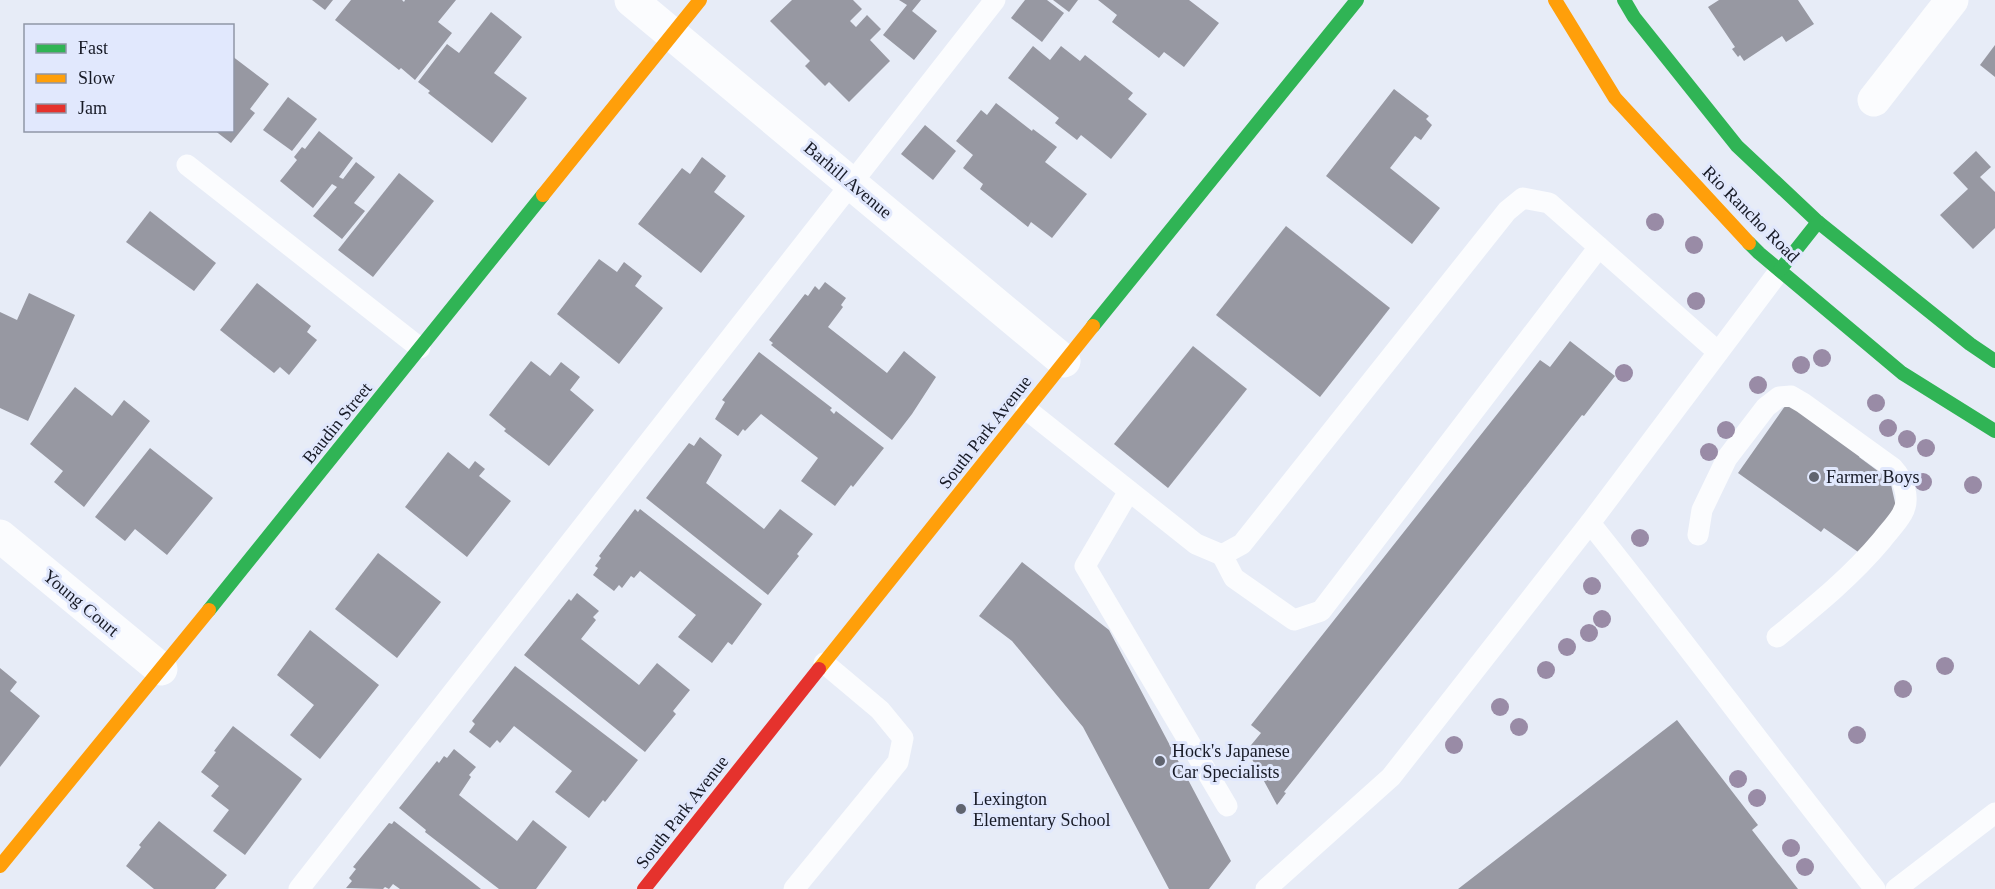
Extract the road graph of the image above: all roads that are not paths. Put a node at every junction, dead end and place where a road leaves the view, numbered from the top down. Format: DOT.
graph roads {
  1 [pos="631,0"];
  2 [pos="700,0"];
  3 [pos="995,0"];
  4 [pos="1357,0"];
  5 [pos="1555,0"];
  6 [pos="1624,0"];
  7 [pos="1952,0"];
  8 [pos="673,34"];
  9 [pos="1874,100"];
  10 [pos="187,165"];
  11 [pos="851,183"];
  12 [pos="1818,222"];
  13 [pos="1599,247"];
  14 [pos="1780,270"];
  15 [pos="420,348"];
  16 [pos="1718,352"];
  17 [pos="1064,361"];
  18 [pos="1995,361"];
  19 [pos="1026,409"];
  20 [pos="1995,432"];
  21 [pos="1129,491"];
  22 [pos="1590,523"];
  23 [pos="1698,535"];
  24 [pos="0,536"];
  25 [pos="1222,555"];
  26 [pos="1777,637"];
  27 [pos="824,663"];
  28 [pos="161,669"];
  29 [pos="1227,806"];
  30 [pos="1995,813"];
  31 [pos="0,867"];
  32 [pos="299,889"];
  33 [pos="644,889"];
  34 [pos="794,889"];
  35 [pos="1266,889"];
  36 [pos="1875,889"];
  37 [pos="1896,889"];
  1 -- 8 [label="street, Barhill Avenue"];
  2 -- 8 [label="street, Baudin Street"];
  3 -- 11 [label="lane"];
  4 -- 17 [label="street, South Park Avenue"];
  5 -- 14 [label="street, Rio Rancho Road"];
  6 -- 12 [label="street"];
  7 -- 9 [label="street"];
  8 -- 11 [label="street, Barhill Avenue"];
  8 -- 15 [label="street, Baudin Street"];
  10 -- 15 [label="lane"];
  11 -- 17 [label="street, Barhill Avenue"];
  11 -- 32 [label="lane"];
  12 -- 14 [label="street"];
  12 -- 18 [label="street"];
  13 -- 16 [label="lane"];
  13 -- 25 [label="lane"];
  13 -- 25 [label="lane"];
  14 -- 16 [label="lane"];
  14 -- 20 [label="street, Rio Rancho Road"];
  15 -- 28 [label="street, Baudin Street"];
  16 -- 22 [label="lane"];
  17 -- 19 [label="street, South Park Avenue"];
  19 -- 21 [label="lane"];
  19 -- 27 [label="street, South Park Avenue"];
  21 -- 25 [label="lane"];
  21 -- 29 [label="lane"];
  22 -- 35 [label="lane"];
  22 -- 36 [label="lane"];
  23 -- 26 [label="lane"];
  24 -- 28 [label="street, Young Court"];
  27 -- 33 [label="street, South Park Avenue"];
  27 -- 34 [label="lane"];
  28 -- 31 [label="street, Baudin Street"];
  30 -- 37 [label="lane"];
}
